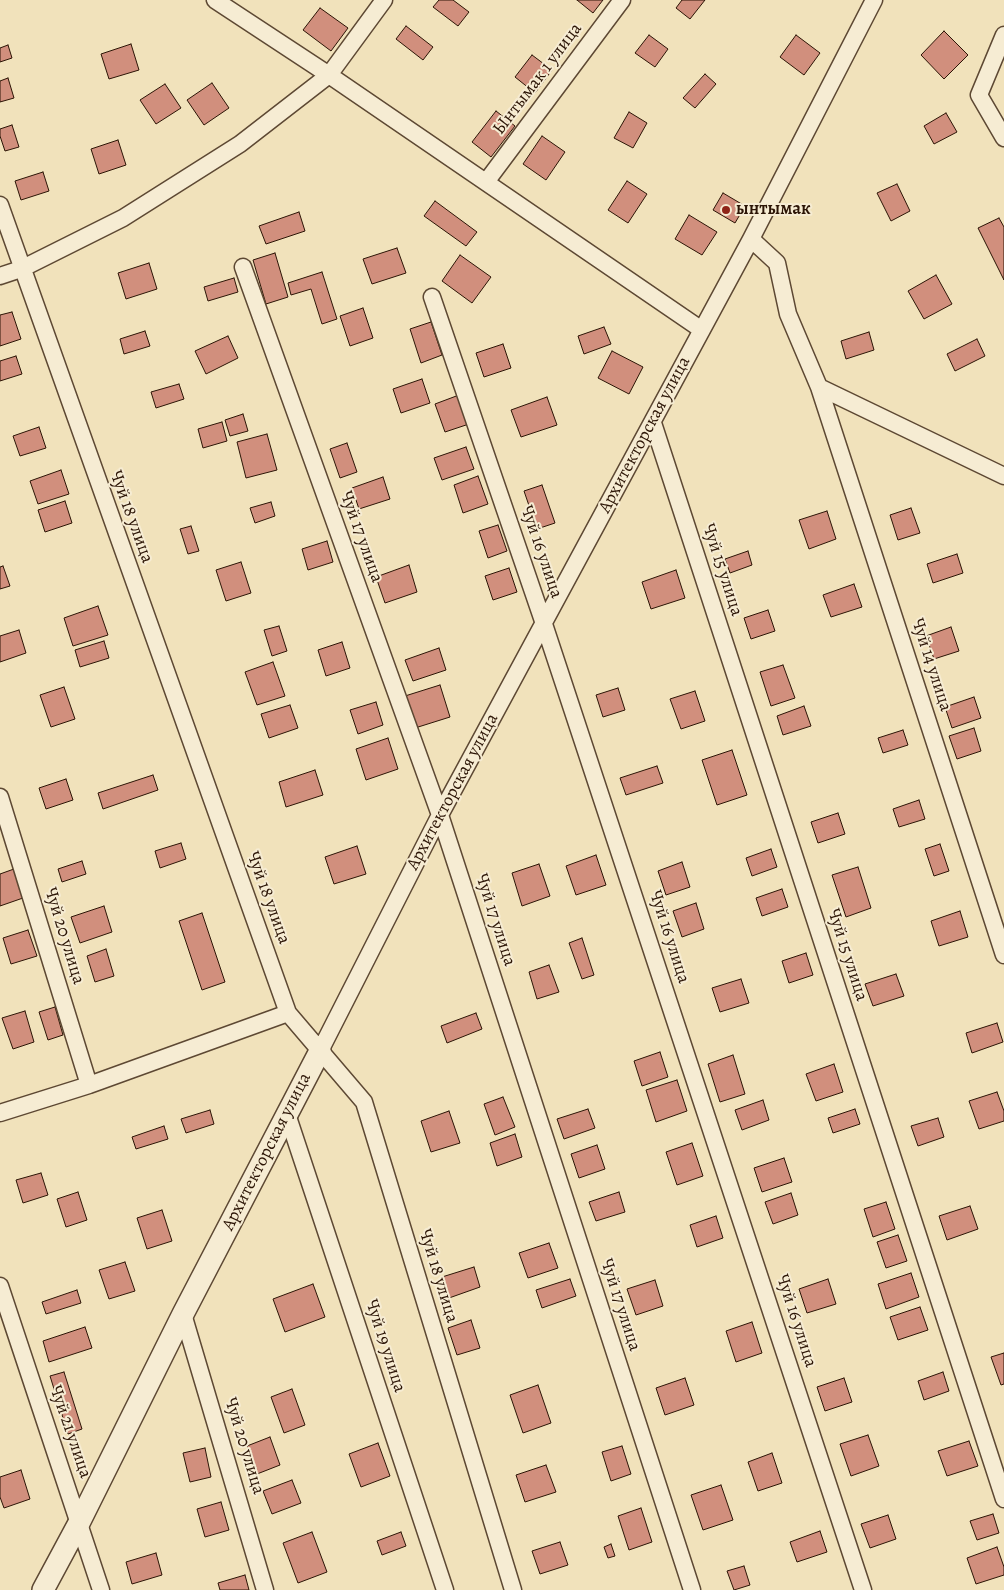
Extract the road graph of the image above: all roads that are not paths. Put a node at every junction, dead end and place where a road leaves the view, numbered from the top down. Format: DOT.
graph roads {
  1 [pos="215,0"];
  2 [pos="384,0"];
  3 [pos="622,0"];
  4 [pos="874,0"];
  5 [pos="1004,35"];
  6 [pos="329,76"];
  7 [pos="1004,138"];
  8 [pos="486,182"];
  9 [pos="0,205"];
  10 [pos="751,239"];
  11 [pos="243,267"];
  12 [pos="22,269"];
  13 [pos="0,276"];
  14 [pos="432,297"];
  15 [pos="702,330"];
  16 [pos="819,387"];
  17 [pos="653,423"];
  18 [pos="1004,476"];
  19 [pos="543,621"];
  20 [pos="0,798"];
  21 [pos="440,814"];
  22 [pos="1004,955"];
  23 [pos="288,1013"];
  24 [pos="320,1051"];
  25 [pos="89,1086"];
  26 [pos="0,1114"];
  27 [pos="287,1114"];
  28 [pos="0,1286"];
  29 [pos="183,1314"];
  30 [pos="1004,1499"];
  31 [pos="79,1523"];
  32 [pos="43,1590"];
  33 [pos="101,1590"];
  34 [pos="266,1590"];
  35 [pos="445,1590"];
  36 [pos="513,1590"];
  37 [pos="692,1590"];
  38 [pos="863,1590"];
  1 -- 6 [label="street"];
  2 -- 6 [label="street"];
  3 -- 8 [label="street, Ынтымак 1 улица"];
  4 -- 10 [label="street, Архитекторская улица"];
  5 -- 7 [label="street"];
  6 -- 8 [label="street"];
  6 -- 12 [label="street"];
  8 -- 15 [label="street"];
  9 -- 12 [label="street, Чуй 18 улица"];
  10 -- 15 [label="street, Архитекторская улица"];
  10 -- 16 [label="street, Чуй 14 улица"];
  11 -- 21 [label="street, Чуй 17 улица"];
  12 -- 13 [label="street"];
  12 -- 23 [label="street, Чуй 18 улица"];
  14 -- 19 [label="street, Чуй 16 улица"];
  15 -- 17 [label="street, Архитекторская улица"];
  16 -- 18 [label="street"];
  16 -- 22 [label="street, Чуй 14 улица"];
  17 -- 19 [label="street, Архитекторская улица"];
  17 -- 30 [label="street, Чуй 15 улица"];
  19 -- 21 [label="street, Архитекторская улица"];
  19 -- 38 [label="street, Чуй 16 улица"];
  20 -- 25 [label="street, Чуй 20 улица"];
  21 -- 24 [label="street, Архитекторская улица"];
  21 -- 37 [label="street, Чуй 17 улица"];
  23 -- 24 [label="street, Чуй 18 улица"];
  23 -- 25 [label="street"];
  24 -- 27 [label="street, Архитекторская улица"];
  24 -- 36 [label="street, Чуй 18 улица"];
  25 -- 26 [label="street"];
  27 -- 29 [label="street, Архитекторская улица"];
  27 -- 35 [label="street, Чуй 19 улица"];
  28 -- 31 [label="street, Чуй 21 улица"];
  29 -- 31 [label="street, Архитекторская улица"];
  29 -- 34 [label="street, Чуй 20 улица"];
  31 -- 32 [label="street, Архитекторская улица"];
  31 -- 33 [label="street, Чуй 21 улица"];
}
